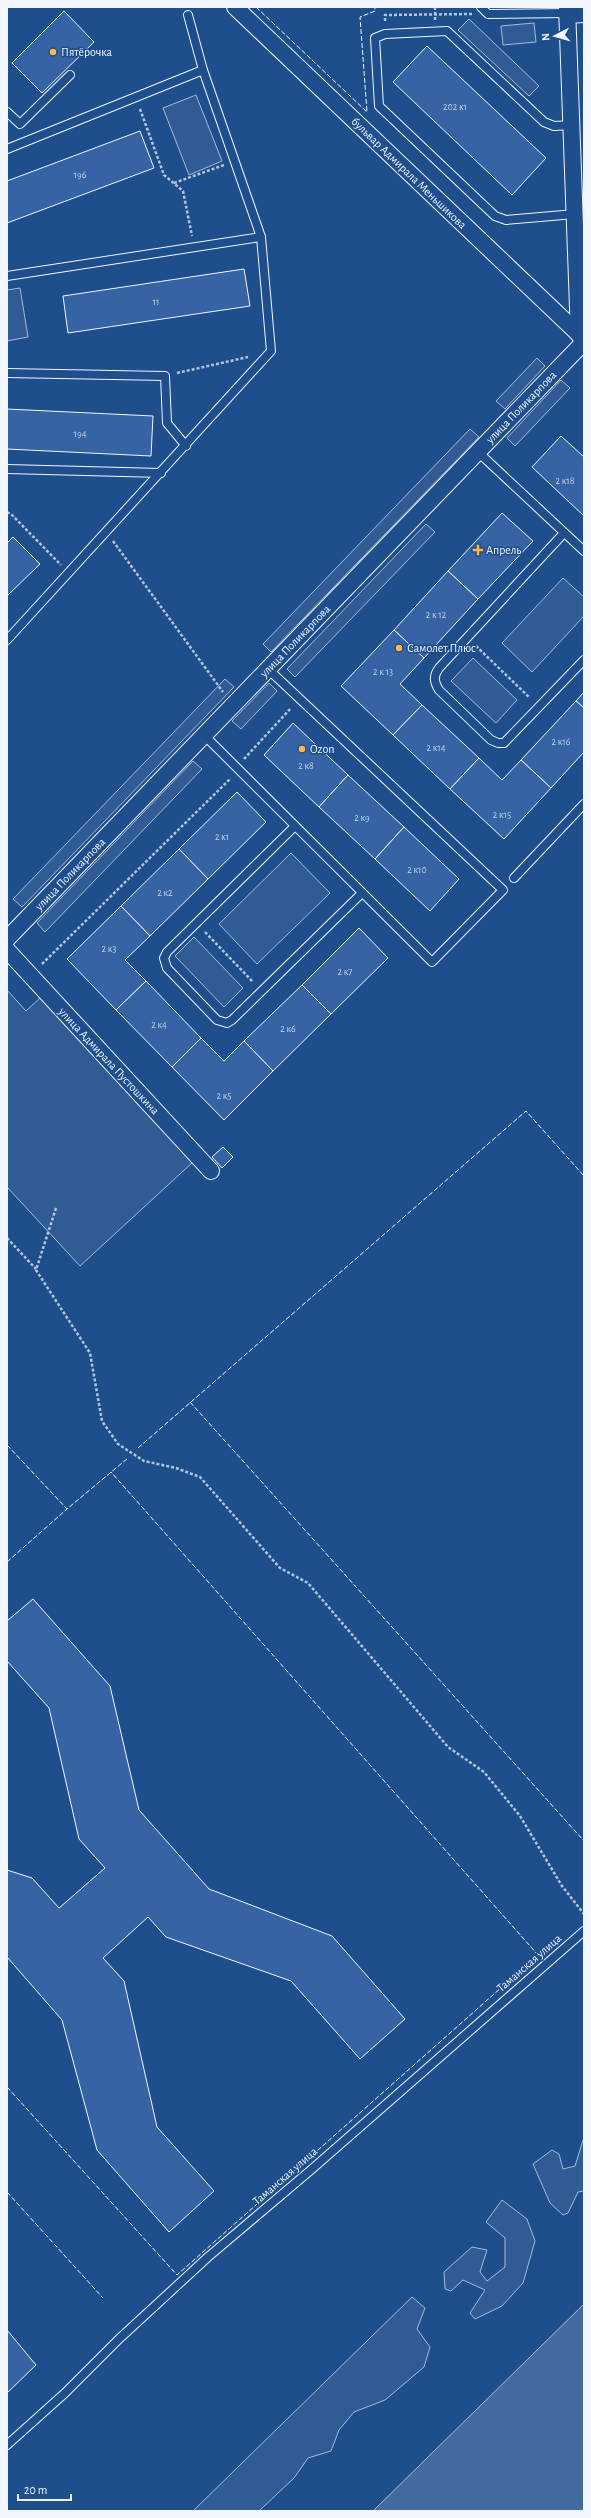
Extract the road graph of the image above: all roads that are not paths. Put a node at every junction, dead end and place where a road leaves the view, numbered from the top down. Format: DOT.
graph roads {
  1 [pos="235,7"];
  2 [pos="481,7"];
  3 [pos="568,11"];
  4 [pos="584,14"];
  5 [pos="188,15"];
  6 [pos="203,70"];
  7 [pos="70,74"];
  8 [pos="7,112"];
  9 [pos="572,125"];
  10 [pos="7,149"];
  11 [pos="575,214"];
  12 [pos="261,237"];
  13 [pos="7,276"];
  14 [pos="582,339"];
  15 [pos="7,373"];
  16 [pos="186,446"];
  17 [pos="478,452"];
  18 [pos="7,469"];
  19 [pos="162,473"];
  20 [pos="564,533"];
  21 [pos="584,551"];
  22 [pos="7,640"];
  23 [pos="584,660"];
  24 [pos="268,669"];
  25 [pos="204,735"];
  26 [pos="584,804"];
  27 [pos="295,826"];
  28 [pos="514,878"];
  29 [pos="362,893"];
  30 [pos="7,939"];
  31 [pos="7,950"];
  32 [pos="211,1171"];
  33 [pos="584,1931"];
  34 [pos="7,2445"];
  1 -- 14 [label="street, бульвар Адмирала Меньшикова"];
  2 -- 3 [label="lane"];
  3 -- 4 [label="street"];
  3 -- 9 [label="street"];
  5 -- 6 [label="lane"];
  6 -- 10 [label="lane"];
  6 -- 12 [label="lane"];
  7 -- 8 [label="lane"];
  9 -- 11 [label="street"];
  9 -- 11 [label="lane"];
  11 -- 14 [label="street"];
  12 -- 13 [label="lane"];
  12 -- 16 [label="lane"];
  14 -- 17 [label="street, улица Поликарпова"];
  15 -- 16 [label="lane"];
  16 -- 19 [label="lane"];
  17 -- 20 [label="lane"];
  17 -- 24 [label="street, улица Поликарпова"];
  18 -- 19 [label="lane"];
  19 -- 22 [label="lane"];
  20 -- 21 [label="lane"];
  20 -- 23 [label="lane"];
  24 -- 25 [label="street, улица Поликарпова"];
  24 -- 29 [label="lane"];
  25 -- 27 [label="lane"];
  25 -- 30 [label="street, улица Поликарпова"];
  26 -- 28 [label="lane"];
  27 -- 29 [label="lane"];
  27 -- 29 [label="lane"];
  31 -- 32 [label="street, улица Адмирала Пустошкина"];
  33 -- 34 [label="lane, Таманская улица"];
}
